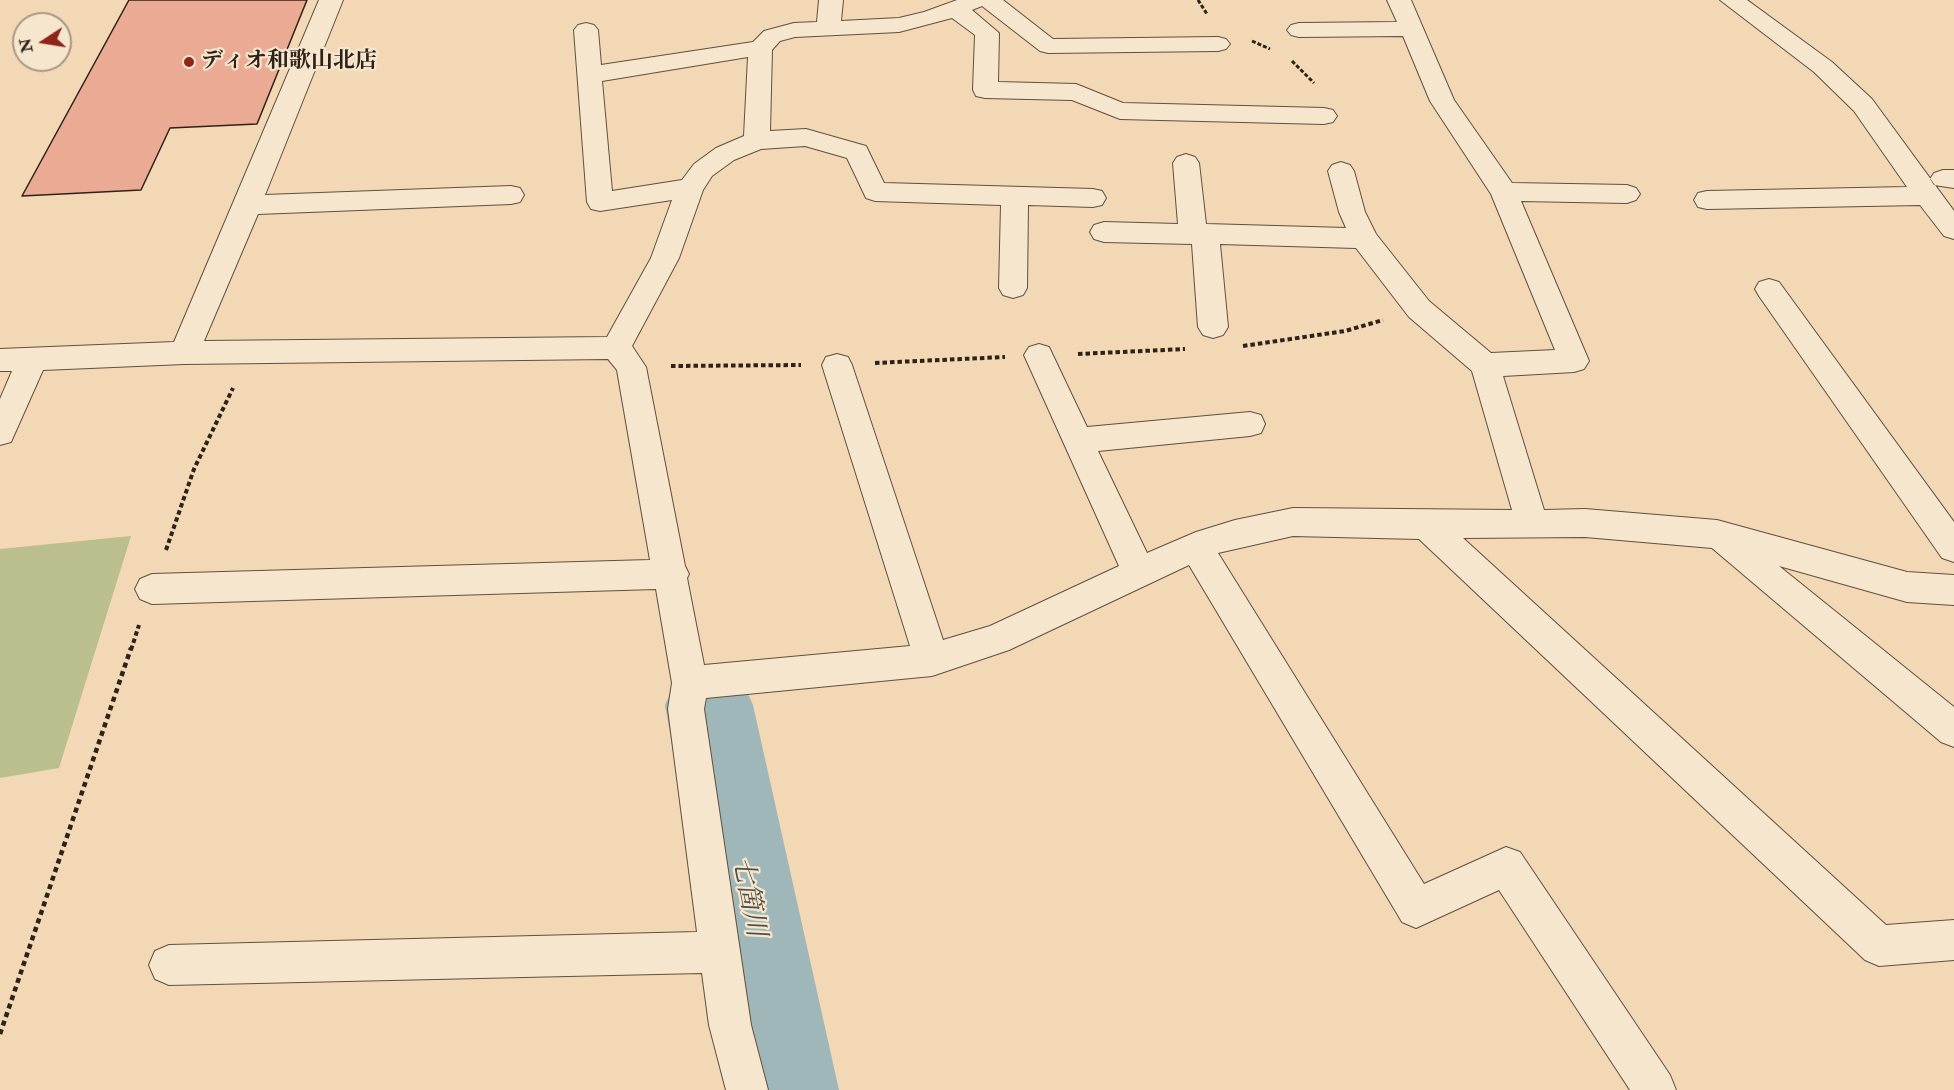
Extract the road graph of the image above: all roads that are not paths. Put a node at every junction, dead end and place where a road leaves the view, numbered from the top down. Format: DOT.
graph roads {
  1 [pos="331,0"];
  2 [pos="831,0"];
  3 [pos="988,0"];
  4 [pos="1399,0"];
  5 [pos="1732,0"];
  6 [pos="966,4"];
  7 [pos="828,28"];
  8 [pos="1410,28"];
  9 [pos="586,30"];
  10 [pos="1299,30"];
  11 [pos="1218,44"];
  12 [pos="760,48"];
  13 [pos="589,75"];
  14 [pos="1324,116"];
  15 [pos="757,141"];
  16 [pos="1186,163"];
  17 [pos="1341,171"];
  18 [pos="1942,185"];
  19 [pos="690,188"];
  20 [pos="1504,192"];
  21 [pos="1627,194"];
  22 [pos="511,195"];
  23 [pos="1015,196"];
  24 [pos="1093,198"];
  25 [pos="1707,200"];
  26 [pos="248,205"];
  27 [pos="1954,229"];
  28 [pos="1104,232"];
  29 [pos="1199,234"];
  30 [pos="1364,238"];
  31 [pos="1013,288"];
  32 [pos="1769,289"];
  33 [pos="1213,327"];
  34 [pos="616,348"];
  35 [pos="184,353"];
  36 [pos="1039,355"];
  37 [pos="33,358"];
  38 [pos="0,360"];
  39 [pos="1485,364"];
  40 [pos="837,365"];
  41 [pos="1250,424"];
  42 [pos="0,433"];
  43 [pos="1078,440"];
  44 [pos="1532,523"];
  45 [pos="1426,525"];
  46 [pos="1716,534"];
  47 [pos="1196,546"];
  48 [pos="1954,548"];
  49 [pos="1139,573"];
  50 [pos="672,574"];
  51 [pos="152,589"];
  52 [pos="1954,590"];
  53 [pos="932,660"];
  54 [pos="690,683"];
  55 [pos="1954,729"];
  56 [pos="1954,940"];
  57 [pos="720,952"];
  58 [pos="169,965"];
  59 [pos="747,1090"];
  60 [pos="1655,1090"];
  1 -- 26 [label="street"];
  2 -- 7 [label="street"];
  3 -- 11 [label="street"];
  4 -- 8 [label="street"];
  5 -- 18 [label="street"];
  6 -- 7 [label="street"];
  6 -- 14 [label="street"];
  7 -- 12 [label="street"];
  8 -- 10 [label="street"];
  8 -- 20 [label="street"];
  9 -- 13 [label="street"];
  12 -- 13 [label="street"];
  12 -- 15 [label="street"];
  13 -- 19 [label="street"];
  15 -- 19 [label="street"];
  15 -- 23 [label="street"];
  16 -- 29 [label="street"];
  17 -- 30 [label="street"];
  18 -- 25 [label="street"];
  18 -- 27 [label="street"];
  19 -- 34 [label="street"];
  20 -- 21 [label="street"];
  20 -- 39 [label="street"];
  22 -- 26 [label="street"];
  23 -- 24 [label="street"];
  23 -- 31 [label="street"];
  26 -- 35 [label="street"];
  28 -- 29 [label="street"];
  29 -- 30 [label="street"];
  29 -- 33 [label="street"];
  30 -- 39 [label="street"];
  32 -- 48 [label="street"];
  34 -- 35 [label="street"];
  34 -- 50 [label="street"];
  35 -- 37 [label="street"];
  36 -- 43 [label="street"];
  37 -- 38 [label="street"];
  37 -- 42 [label="street"];
  39 -- 44 [label="street"];
  40 -- 53 [label="street"];
  41 -- 43 [label="street"];
  43 -- 49 [label="street"];
  44 -- 45 [label="street"];
  44 -- 46 [label="street"];
  45 -- 47 [label="street"];
  45 -- 56 [label="street"];
  46 -- 52 [label="street"];
  46 -- 55 [label="street"];
  47 -- 49 [label="street"];
  47 -- 60 [label="street"];
  49 -- 53 [label="street"];
  50 -- 51 [label="street"];
  50 -- 54 [label="street"];
  53 -- 54 [label="street"];
  54 -- 57 [label="street"];
  57 -- 58 [label="street"];
  57 -- 59 [label="street"];
}
